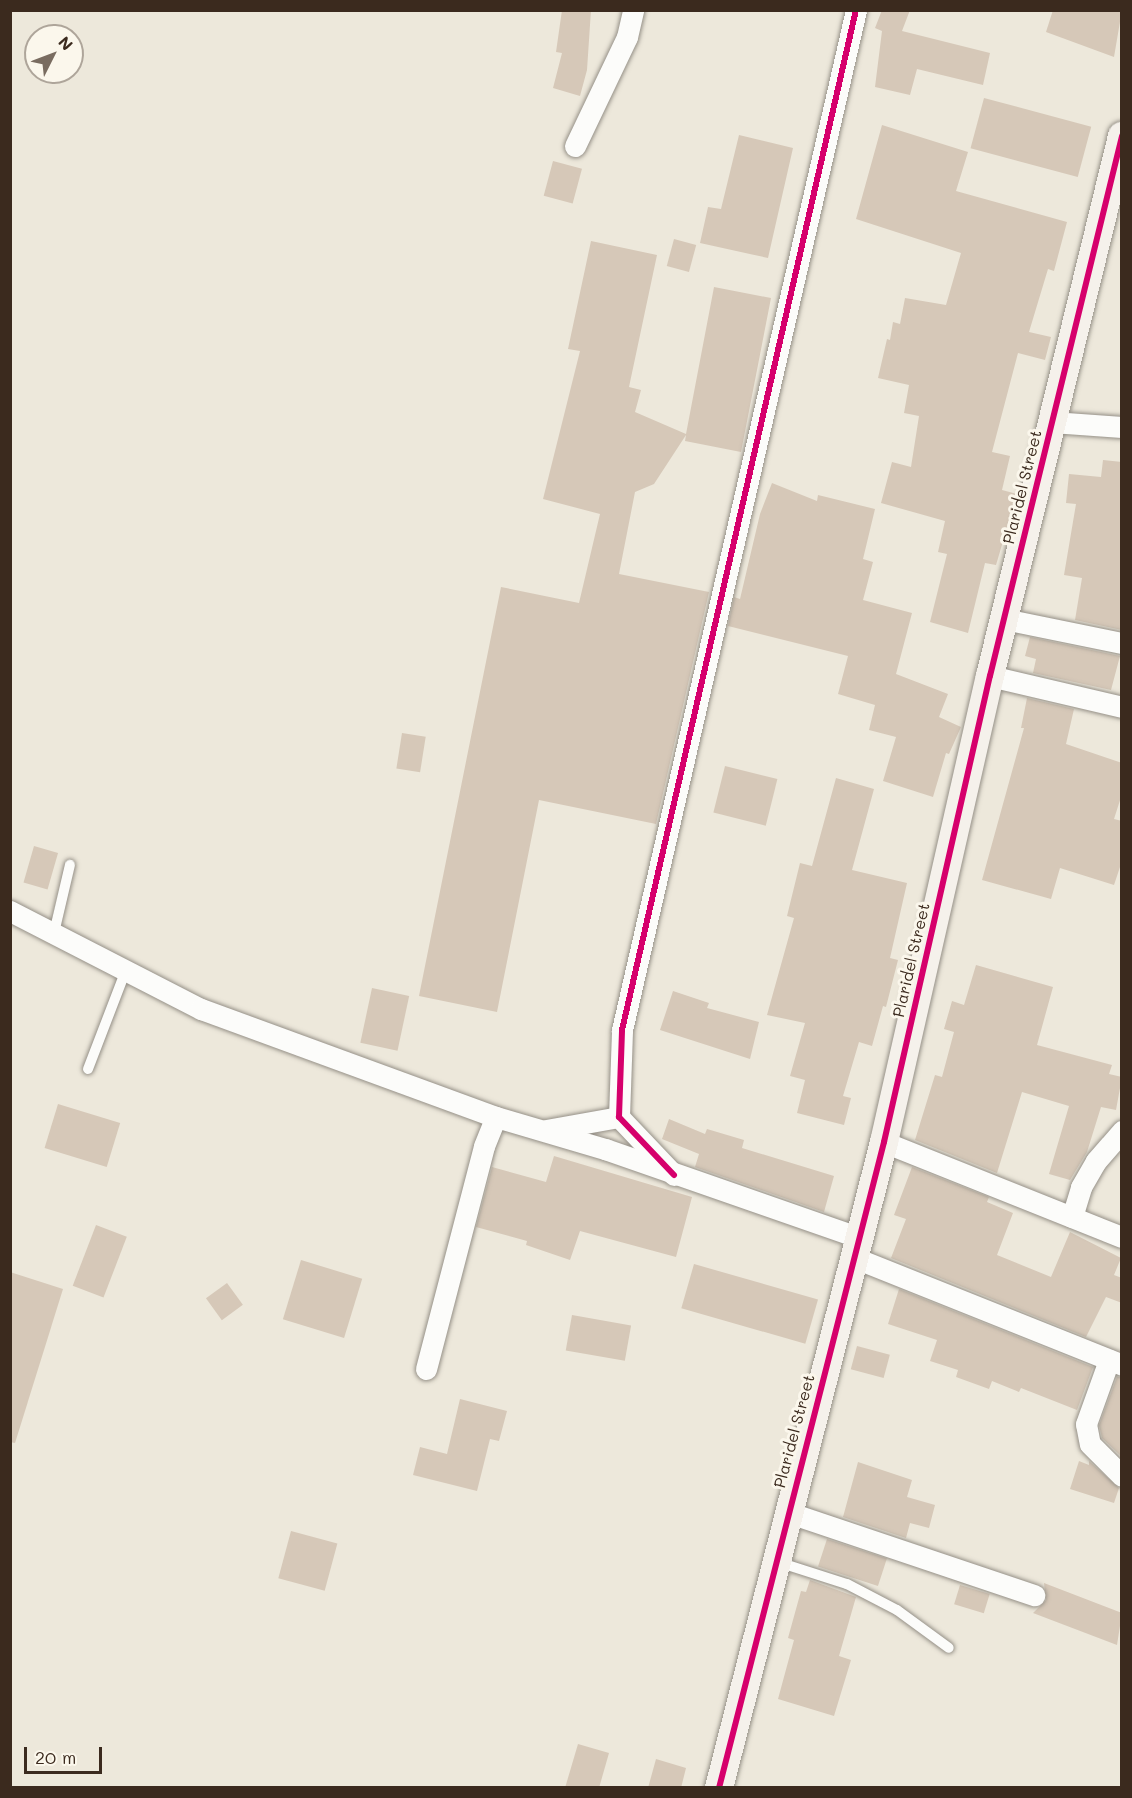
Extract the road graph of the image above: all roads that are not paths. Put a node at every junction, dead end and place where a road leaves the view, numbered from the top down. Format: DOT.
graph roads {
  1 [pos="633,10"];
  2 [pos="856,10"];
  3 [pos="1122,136"];
  4 [pos="575,146"];
  5 [pos="1052,422"];
  6 [pos="1122,427"];
  7 [pos="1004,619"];
  8 [pos="1122,643"];
  9 [pos="990,676"];
  10 [pos="1122,707"];
  11 [pos="70,865"];
  12 [pos="10,911"];
  13 [pos="54,933"];
  14 [pos="126,970"];
  15 [pos="88,1069"];
  16 [pos="496,1117"];
  17 [pos="619,1117"];
  18 [pos="543,1131"];
  19 [pos="1122,1131"];
  20 [pos="884,1142"];
  21 [pos="674,1175"];
  22 [pos="1072,1217"];
  23 [pos="1122,1237"];
  24 [pos="857,1248"];
  25 [pos="1115,1363"];
  26 [pos="426,1369"];
  27 [pos="1122,1476"];
  28 [pos="787,1512"];
  29 [pos="775,1560"];
  30 [pos="1034,1595"];
  31 [pos="949,1648"];
  32 [pos="719,1788"];
  1 -- 4 [label="street"];
  2 -- 17 [label="street"];
  3 -- 5 [label="street, Plaridel Street"];
  5 -- 6 [label="street"];
  5 -- 7 [label="street, Plaridel Street"];
  7 -- 8 [label="street"];
  7 -- 9 [label="street, Plaridel Street"];
  9 -- 10 [label="street"];
  9 -- 20 [label="street, Plaridel Street"];
  11 -- 13 [label="lane"];
  12 -- 13 [label="street"];
  13 -- 14 [label="street"];
  14 -- 15 [label="lane"];
  14 -- 16 [label="street"];
  16 -- 18 [label="street"];
  16 -- 26 [label="street"];
  17 -- 18 [label="street"];
  17 -- 21 [label="street"];
  18 -- 21 [label="street"];
  19 -- 22 [label="street"];
  20 -- 22 [label="street"];
  20 -- 24 [label="street, Plaridel Street"];
  21 -- 24 [label="street"];
  22 -- 23 [label="street"];
  24 -- 25 [label="street"];
  24 -- 28 [label="street, Plaridel Street"];
  25 -- 27 [label="street"];
  28 -- 29 [label="street, Plaridel Street"];
  28 -- 30 [label="street"];
  29 -- 31 [label="lane"];
  29 -- 32 [label="street, Plaridel Street"];
}
